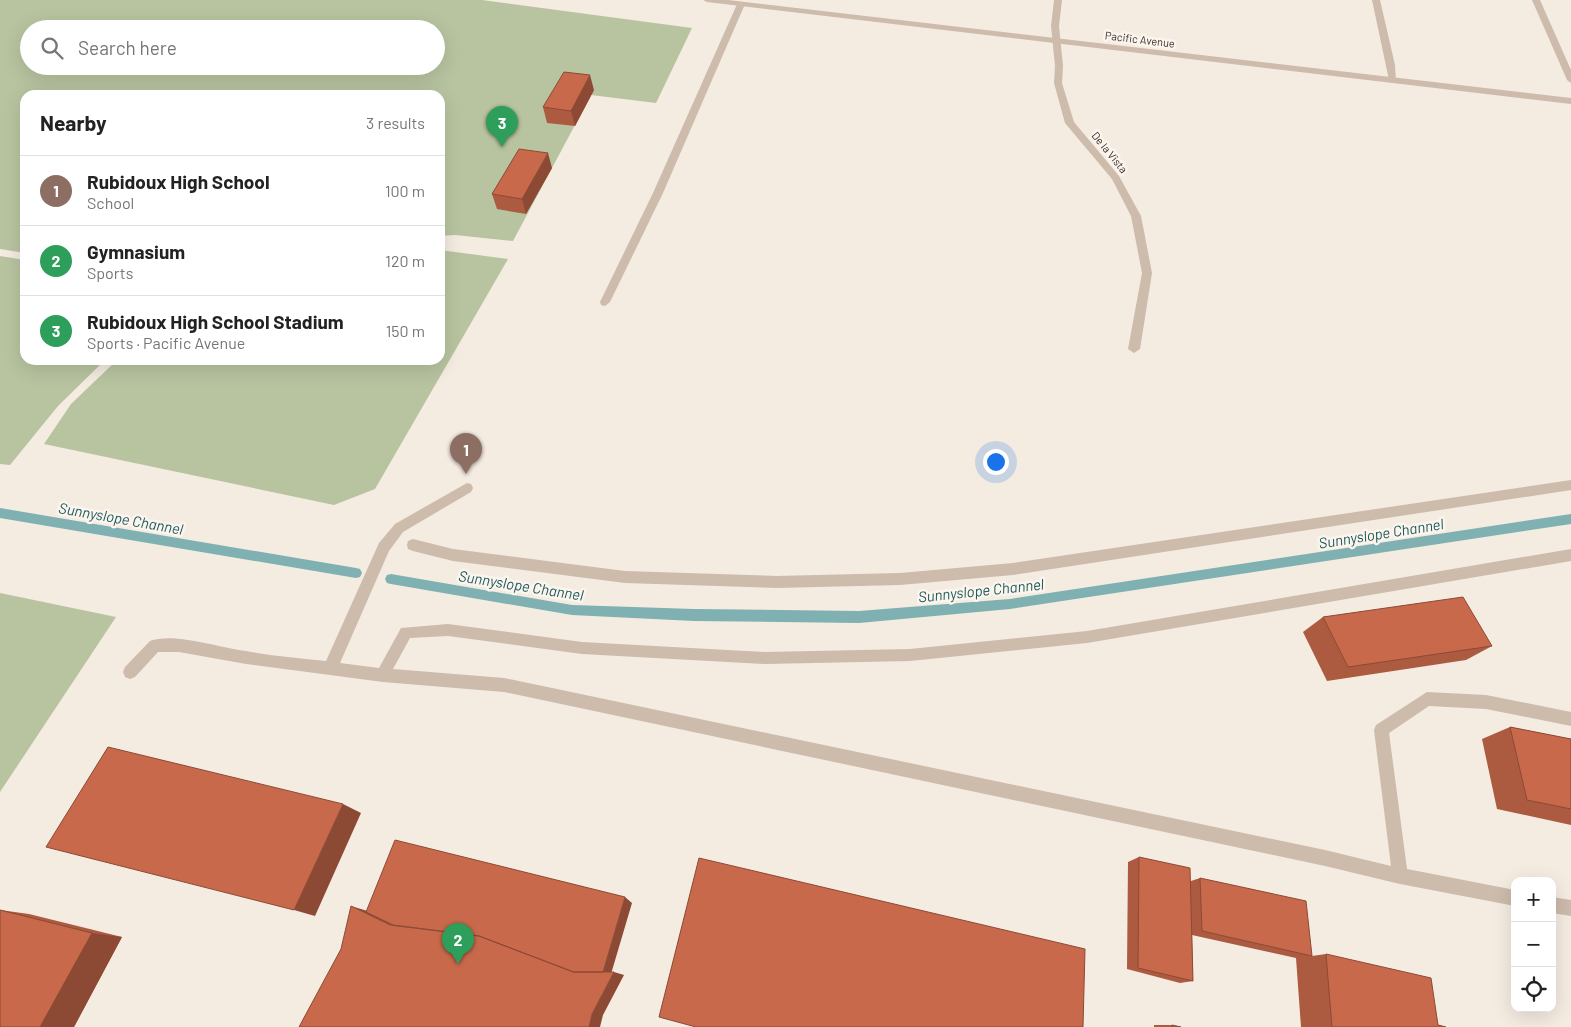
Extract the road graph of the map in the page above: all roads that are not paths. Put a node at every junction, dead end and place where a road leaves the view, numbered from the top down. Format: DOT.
graph roads {
  1 [pos="707,0"];
  2 [pos="1058,0"];
  3 [pos="1376,0"];
  4 [pos="1536,0"];
  5 [pos="742,2"];
  6 [pos="1057,41"];
  7 [pos="1393,80"];
  8 [pos="1571,80"];
  9 [pos="1571,101"];
  10 [pos="605,302"];
  11 [pos="1134,349"];
  12 [pos="1571,485"];
  13 [pos="467,488"];
  14 [pos="413,545"];
  15 [pos="1571,556"];
  16 [pos="330,668"];
  17 [pos="130,672"];
  18 [pos="383,675"];
  19 [pos="1571,719"];
  20 [pos="1400,876"];
  21 [pos="1511,897"];
  22 [pos="1556,906"];
  23 [pos="1571,908"];
  1 -- 5 [label="street, Pacific Avenue"];
  2 -- 6 [label="street, De la Vista"];
  3 -- 7 [label="street"];
  4 -- 8 [label="street"];
  5 -- 6 [label="street, Pacific Avenue"];
  5 -- 10 [label="street"];
  6 -- 7 [label="street, Pacific Avenue"];
  6 -- 11 [label="street, De la Vista"];
  7 -- 9 [label="street, Pacific Avenue"];
  12 -- 14 [label="street"];
  13 -- 16 [label="street"];
  15 -- 18 [label="street"];
  16 -- 17 [label="street"];
  16 -- 18 [label="street"];
  18 -- 20 [label="street"];
  19 -- 20 [label="street"];
  20 -- 21 [label="street"];
  22 -- 23 [label="street"];
}
